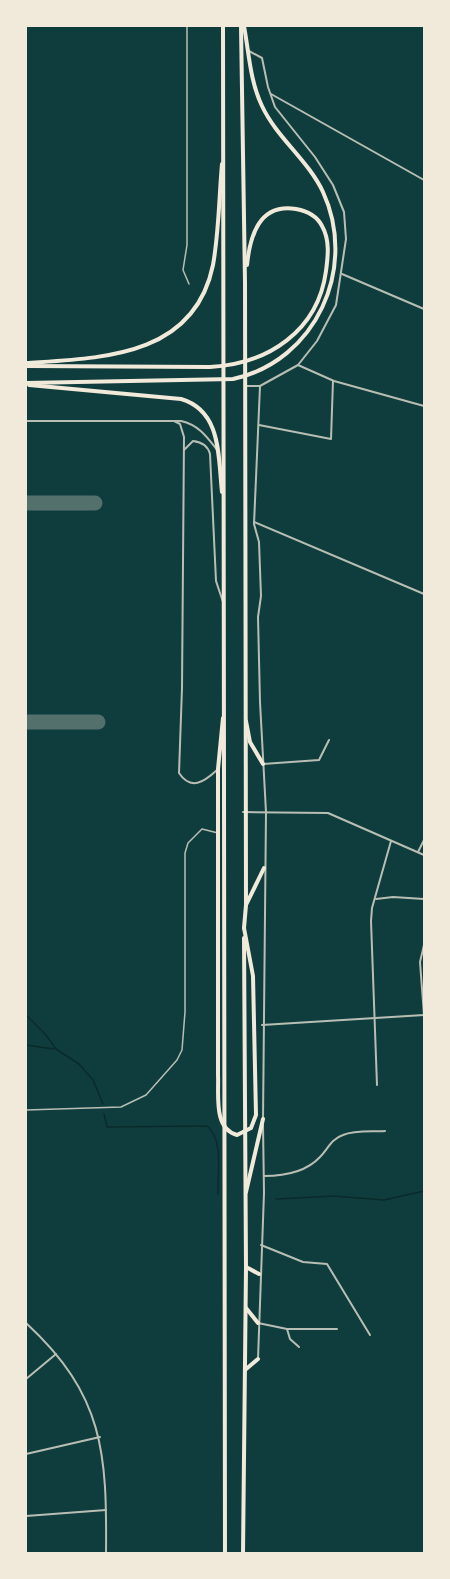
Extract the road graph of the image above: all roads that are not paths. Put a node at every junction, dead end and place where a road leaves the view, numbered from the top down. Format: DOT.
graph roads {
  1 [pos="187,26"];
  2 [pos="223,26"];
  3 [pos="243,26"];
  4 [pos="249,51"];
  5 [pos="271,94"];
  6 [pos="224,134"];
  7 [pos="424,180"];
  8 [pos="342,274"];
  9 [pos="245,282"];
  10 [pos="189,284"];
  11 [pos="424,309"];
  12 [pos="26,365"];
  13 [pos="298,365"];
  14 [pos="333,381"];
  15 [pos="26,384"];
  16 [pos="245,386"];
  17 [pos="260,386"];
  18 [pos="424,406"];
  19 [pos="174,420"];
  20 [pos="26,421"];
  21 [pos="258,425"];
  22 [pos="184,450"];
  23 [pos="218,452"];
  24 [pos="225,512"];
  25 [pos="254,522"];
  26 [pos="424,594"];
  27 [pos="225,608"];
  28 [pos="225,699"];
  29 [pos="244,712"];
  30 [pos="328,740"];
  31 [pos="263,764"];
  32 [pos="218,769"];
  33 [pos="243,812"];
  34 [pos="266,812"];
  35 [pos="218,833"];
  36 [pos="390,840"];
  37 [pos="424,840"];
  38 [pos="418,852"];
  39 [pos="424,855"];
  40 [pos="264,868"];
  41 [pos="376,899"];
  42 [pos="424,899"];
  43 [pos="246,905"];
  44 [pos="244,928"];
  45 [pos="424,945"];
  46 [pos="424,1015"];
  47 [pos="374,1019"];
  48 [pos="262,1025"];
  49 [pos="377,1085"];
  50 [pos="26,1110"];
  51 [pos="263,1119"];
  52 [pos="385,1131"];
  53 [pos="264,1176"];
  54 [pos="245,1199"];
  55 [pos="261,1245"];
  56 [pos="246,1267"];
  57 [pos="259,1274"];
  58 [pos="246,1308"];
  59 [pos="26,1323"];
  60 [pos="258,1323"];
  61 [pos="287,1329"];
  62 [pos="337,1329"];
  63 [pos="370,1335"];
  64 [pos="299,1347"];
  65 [pos="57,1353"];
  66 [pos="258,1359"];
  67 [pos="245,1370"];
  68 [pos="26,1379"];
  69 [pos="100,1437"];
  70 [pos="26,1454"];
  71 [pos="106,1510"];
  72 [pos="26,1516"];
  73 [pos="106,1554"];
  74 [pos="225,1554"];
  75 [pos="243,1554"];
  1 -- 10 [label="lane"];
  2 -- 6 [label="main road"];
  3 -- 4 [label="main road"];
  3 -- 9 [label="main road"];
  4 -- 5 [label="street"];
  4 -- 15 [label="main road"];
  5 -- 7 [label="street"];
  5 -- 8 [label="street"];
  6 -- 12 [label="main road"];
  6 -- 24 [label="main road"];
  8 -- 11 [label="street"];
  8 -- 13 [label="street"];
  9 -- 12 [label="main road"];
  9 -- 16 [label="main road"];
  13 -- 14 [label="street"];
  13 -- 17 [label="street"];
  14 -- 18 [label="street"];
  14 -- 21 [label="street"];
  15 -- 23 [label="main road"];
  16 -- 17 [label="street"];
  16 -- 29 [label="main road"];
  17 -- 21 [label="street"];
  19 -- 20 [label="street"];
  19 -- 22 [label="street"];
  19 -- 23 [label="street"];
  21 -- 25 [label="street"];
  22 -- 27 [label="street"];
  22 -- 32 [label="street"];
  23 -- 24 [label="main road"];
  24 -- 27 [label="main road"];
  25 -- 26 [label="street"];
  25 -- 31 [label="street"];
  27 -- 28 [label="main road"];
  28 -- 32 [label="main road"];
  28 -- 74 [label="main road"];
  29 -- 31 [label="main road"];
  29 -- 33 [label="main road"];
  30 -- 31 [label="street"];
  31 -- 34 [label="street"];
  32 -- 35 [label="main road"];
  33 -- 34 [label="street"];
  33 -- 43 [label="main road"];
  34 -- 36 [label="street"];
  34 -- 40 [label="street"];
  35 -- 44 [label="main road"];
  35 -- 50 [label="lane"];
  36 -- 38 [label="street"];
  36 -- 41 [label="street"];
  37 -- 38 [label="street"];
  38 -- 39 [label="street"];
  40 -- 43 [label="main road"];
  40 -- 48 [label="street"];
  41 -- 42 [label="street"];
  41 -- 47 [label="street"];
  43 -- 44 [label="main road"];
  44 -- 54 [label="main road"];
  45 -- 46 [label="street"];
  46 -- 47 [label="street"];
  47 -- 48 [label="street"];
  47 -- 49 [label="street"];
  48 -- 51 [label="street"];
  51 -- 53 [label="street"];
  51 -- 54 [label="main road"];
  52 -- 53 [label="street"];
  53 -- 55 [label="street"];
  54 -- 56 [label="main road"];
  55 -- 57 [label="street"];
  55 -- 63 [label="street"];
  56 -- 57 [label="main road"];
  56 -- 58 [label="main road"];
  57 -- 60 [label="street"];
  58 -- 60 [label="main road"];
  58 -- 67 [label="main road"];
  59 -- 65 [label="street"];
  60 -- 61 [label="street"];
  60 -- 66 [label="street"];
  61 -- 62 [label="street"];
  61 -- 64 [label="street"];
  65 -- 68 [label="street"];
  65 -- 69 [label="street"];
  66 -- 67 [label="main road"];
  67 -- 75 [label="main road"];
  69 -- 70 [label="street"];
  69 -- 71 [label="street"];
  71 -- 72 [label="street"];
  71 -- 73 [label="street"];
}
